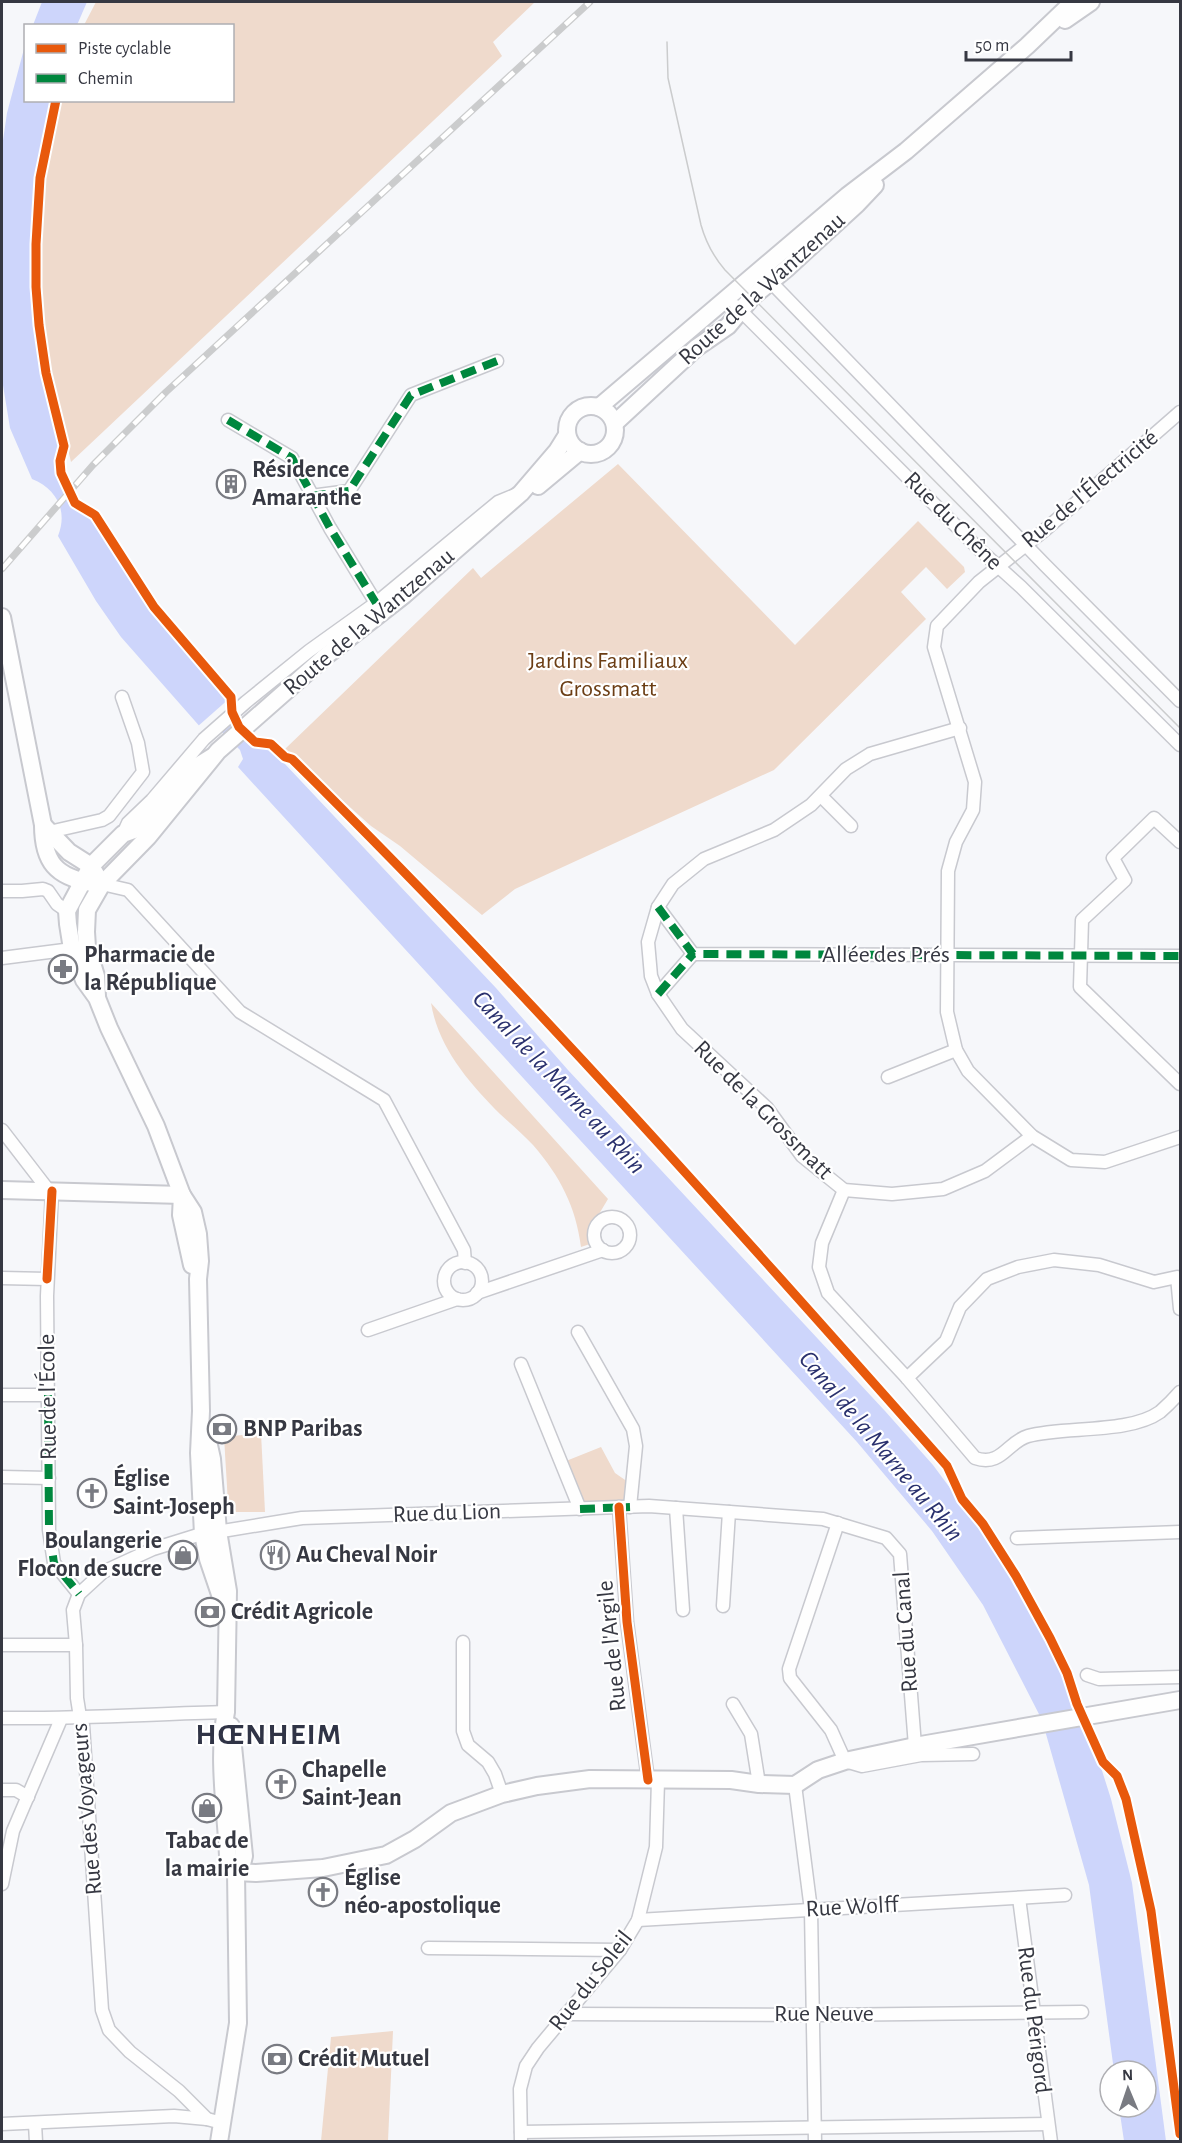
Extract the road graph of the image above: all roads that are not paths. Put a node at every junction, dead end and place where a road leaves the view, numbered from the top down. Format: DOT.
graph roads {
  1 [pos="1073,2"];
  2 [pos="1091,2"];
  3 [pos="1027,46"];
  4 [pos="765,276"];
  5 [pos="727,297"];
  6 [pos="741,310"];
  7 [pos="497,361"];
  8 [pos="599,407"];
  9 [pos="1180,412"];
  10 [pos="228,420"];
  11 [pos="615,423"];
  12 [pos="567,435"];
  13 [pos="580,451"];
  14 [pos="521,493"];
  15 [pos="311,496"];
  16 [pos="1026,544"];
  17 [pos="998,567"];
  18 [pos="376,603"];
  19 [pos="2,617"];
  20 [pos="122,697"];
  21 [pos="1180,701"];
  22 [pos="960,728"];
  23 [pos="1180,745"];
  24 [pos="215,754"];
  25 [pos="821,796"];
  26 [pos="851,826"];
  27 [pos="46,829"];
  28 [pos="123,834"];
  29 [pos="1180,842"];
  30 [pos="91,866"];
  31 [pos="82,881"];
  32 [pos="102,884"];
  33 [pos="2,891"];
  34 [pos="658,907"];
  35 [pos="67,911"];
  36 [pos="80,948"];
  37 [pos="693,954"];
  38 [pos="948,955"];
  39 [pos="1080,956"];
  40 [pos="1180,956"];
  41 [pos="2,958"];
  42 [pos="658,994"];
  43 [pos="956,1050"];
  44 [pos="888,1077"];
  45 [pos="1180,1084"];
  46 [pos="2,1130"];
  47 [pos="1032,1136"];
  48 [pos="1180,1137"];
  49 [pos="2,1190"];
  50 [pos="843,1190"];
  51 [pos="50,1191"];
  52 [pos="182,1195"];
  53 [pos="603,1250"];
  54 [pos="465,1263"];
  55 [pos="1179,1276"];
  56 [pos="2,1278"];
  57 [pos="47,1279"];
  58 [pos="477,1293"];
  59 [pos="457,1299"];
  60 [pos="1180,1309"];
  61 [pos="368,1330"];
  62 [pos="578,1332"];
  63 [pos="521,1364"];
  64 [pos="907,1378"];
  65 [pos="1180,1392"];
  66 [pos="2,1395"];
  67 [pos="48,1395"];
  68 [pos="2,1477"];
  69 [pos="49,1478"];
  70 [pos="625,1507"];
  71 [pos="676,1508"];
  72 [pos="580,1509"];
  73 [pos="729,1512"];
  74 [pos="838,1523"];
  75 [pos="210,1533"];
  76 [pos="1180,1533"];
  77 [pos="1017,1538"];
  78 [pos="79,1594"];
  79 [pos="723,1606"];
  80 [pos="683,1610"];
  81 [pos="463,1642"];
  82 [pos="2,1645"];
  83 [pos="76,1645"];
  84 [pos="1087,1675"];
  85 [pos="1180,1677"];
  86 [pos="1180,1700"];
  87 [pos="733,1704"];
  88 [pos="226,1712"];
  89 [pos="80,1717"];
  90 [pos="2,1718"];
  91 [pos="61,1719"];
  92 [pos="915,1746"];
  93 [pos="974,1754"];
  94 [pos="845,1761"];
  95 [pos="653,1781"];
  96 [pos="759,1784"];
  97 [pos="795,1785"];
  98 [pos="2,1790"];
  99 [pos="502,1794"];
  100 [pos="28,1797"];
  101 [pos="236,1872"];
  102 [pos="2,1884"];
  103 [pos="1065,1895"];
  104 [pos="1018,1898"];
  105 [pos="811,1910"];
  106 [pos="638,1920"];
  107 [pos="428,1948"];
  108 [pos="620,1950"];
  109 [pos="1033,2012"];
  110 [pos="1082,2012"];
  111 [pos="566,2014"];
  112 [pos="813,2015"];
  113 [pos="215,2121"];
  114 [pos="2,2124"];
  115 [pos="35,2124"];
  116 [pos="1048,2124"];
  117 [pos="814,2128"];
  118 [pos="521,2137"];
  119 [pos="36,2142"];
  120 [pos="219,2142"];
  121 [pos="814,2142"];
  122 [pos="1051,2142"];
  1 -- 3 [label="main road, Route de la Wantzenau"];
  2 -- 3 [label="main road, Route de la Wantzenau"];
  3 -- 4 [label="main road, Route de la Wantzenau"];
  4 -- 5 [label="main road, Route de la Wantzenau"];
  4 -- 6 [label="main road, Route de la Wantzenau"];
  4 -- 16 [label="street, Rue du Chêne"];
  5 -- 6 [label="street, Rue du Chêne"];
  5 -- 8 [label="main road, Route de la Wantzenau"];
  6 -- 11 [label="main road, Route de la Wantzenau"];
  6 -- 17 [label="street, Rue du Chêne"];
  7 -- 15 [label="street"];
  8 -- 11 [label="main road"];
  8 -- 12 [label="main road, Route de la Wantzenau"];
  9 -- 16 [label="street, Rue de l'Électricité"];
  10 -- 15 [label="street"];
  11 -- 13 [label="main road, Route de la Wantzenau"];
  12 -- 13 [label="main road"];
  12 -- 14 [label="main road, Route de la Wantzenau"];
  13 -- 14 [label="main road, Route de la Wantzenau"];
  14 -- 18 [label="street, Route de la Wantzenau"];
  14 -- 24 [label="main road, Route de la Wantzenau"];
  15 -- 18 [label="street"];
  16 -- 17 [label="street, Rue de l'Électricité"];
  16 -- 21 [label="street, Rue du Chêne"];
  17 -- 22 [label="street, Rue de l'Électricité"];
  17 -- 23 [label="street, Rue du Chêne"];
  18 -- 28 [label="street, Route de la Wantzenau"];
  19 -- 27 [label="main road"];
  20 -- 27 [label="street"];
  22 -- 25 [label="street, Rue de la Grossmatt"];
  22 -- 38 [label="street, Rue de l'Électricité"];
  24 -- 28 [label="main road, Route de la Wantzenau"];
  24 -- 32 [label="main road, Route de la Wantzenau"];
  25 -- 26 [label="street"];
  25 -- 34 [label="street, Rue de la Grossmatt"];
  27 -- 30 [label="main road"];
  27 -- 31 [label="main road"];
  28 -- 30 [label="main road, Route de la Wantzenau"];
  29 -- 39 [label="street"];
  30 -- 31 [label="main road, Route de la Wantzenau"];
  30 -- 32 [label="main road"];
  31 -- 32 [label="main road"];
  31 -- 35 [label="main road, Route de la Wantzenau"];
  32 -- 36 [label="main road, Route de la Wantzenau"];
  32 -- 54 [label="street"];
  33 -- 35 [label="street"];
  34 -- 37 [label="street"];
  34 -- 42 [label="street, Rue de la Grossmatt"];
  35 -- 36 [label="main road"];
  36 -- 41 [label="street"];
  36 -- 52 [label="main road"];
  37 -- 38 [label="street, Allée des Prés"];
  37 -- 42 [label="street"];
  38 -- 39 [label="street, Allée des Prés"];
  38 -- 43 [label="street, Rue de l'Électricité"];
  39 -- 40 [label="street, Allée des Prés"];
  39 -- 45 [label="street"];
  42 -- 50 [label="street, Rue de la Grossmatt"];
  43 -- 44 [label="street"];
  43 -- 47 [label="street, Rue de l'Électricité"];
  46 -- 51 [label="street"];
  47 -- 48 [label="street, Rue de l'Électricité"];
  47 -- 50 [label="street, Rue de la Grossmatt"];
  49 -- 51 [label="main road"];
  50 -- 64 [label="street"];
  51 -- 52 [label="main road"];
  51 -- 57 [label="street, Rue de l'École"];
  52 -- 75 [label="main road"];
  53 -- 58 [label="street"];
  54 -- 58 [label="street"];
  54 -- 59 [label="street"];
  55 -- 60 [label="street"];
  55 -- 64 [label="street"];
  56 -- 57 [label="street"];
  57 -- 67 [label="street, Rue de l'École"];
  58 -- 59 [label="street"];
  59 -- 61 [label="street"];
  62 -- 70 [label="street, Rue de l'Argile"];
  63 -- 72 [label="street"];
  64 -- 65 [label="street"];
  66 -- 67 [label="street"];
  67 -- 69 [label="street, Rue de l'École"];
  68 -- 69 [label="street"];
  69 -- 78 [label="street, Rue de l'École"];
  70 -- 71 [label="street, Rue du Lion"];
  70 -- 72 [label="street, Rue du Lion"];
  70 -- 95 [label="street, Rue de l'Argile"];
  71 -- 73 [label="street, Rue du Lion"];
  71 -- 80 [label="street"];
  72 -- 75 [label="street, Rue du Lion"];
  73 -- 74 [label="street, Rue du Lion"];
  73 -- 79 [label="street"];
  74 -- 92 [label="street, Rue du Canal"];
  74 -- 94 [label="street"];
  75 -- 78 [label="street"];
  75 -- 88 [label="main road"];
  76 -- 77 [label="street"];
  78 -- 83 [label="street, Rue des Voyageurs"];
  81 -- 99 [label="street"];
  82 -- 83 [label="street"];
  83 -- 89 [label="street, Rue des Voyageurs"];
  84 -- 85 [label="street"];
  86 -- 92 [label="main road"];
  87 -- 96 [label="street"];
  88 -- 89 [label="street"];
  88 -- 101 [label="main road"];
  89 -- 91 [label="street"];
  89 -- 113 [label="street, Rue des Voyageurs"];
  90 -- 91 [label="street"];
  91 -- 100 [label="street"];
  92 -- 94 [label="main road"];
  93 -- 94 [label="street"];
  94 -- 97 [label="main road"];
  95 -- 96 [label="main road"];
  95 -- 99 [label="main road"];
  95 -- 106 [label="street, Rue du Soleil"];
  96 -- 97 [label="main road"];
  97 -- 105 [label="street"];
  98 -- 100 [label="street"];
  99 -- 101 [label="main road"];
  100 -- 102 [label="street"];
  101 -- 113 [label="main road"];
  103 -- 104 [label="street, Rue Wolff"];
  104 -- 105 [label="street, Rue Wolff"];
  104 -- 109 [label="street, Rue du Périgord"];
  105 -- 106 [label="street, Rue Wolff"];
  105 -- 112 [label="street"];
  106 -- 108 [label="street, Rue du Soleil"];
  107 -- 108 [label="street"];
  108 -- 111 [label="street, Rue du Soleil"];
  109 -- 110 [label="street, Rue Neuve"];
  109 -- 112 [label="street, Rue Neuve"];
  109 -- 116 [label="street, Rue du Périgord"];
  111 -- 112 [label="street, Rue Neuve"];
  111 -- 118 [label="street, Rue du Soleil"];
  112 -- 117 [label="street"];
  113 -- 115 [label="street"];
  113 -- 120 [label="main road"];
  114 -- 115 [label="street"];
  115 -- 119 [label="street"];
  116 -- 117 [label="street"];
  116 -- 122 [label="street, Rue du Périgord"];
  117 -- 118 [label="street"];
  117 -- 121 [label="street"];
}
